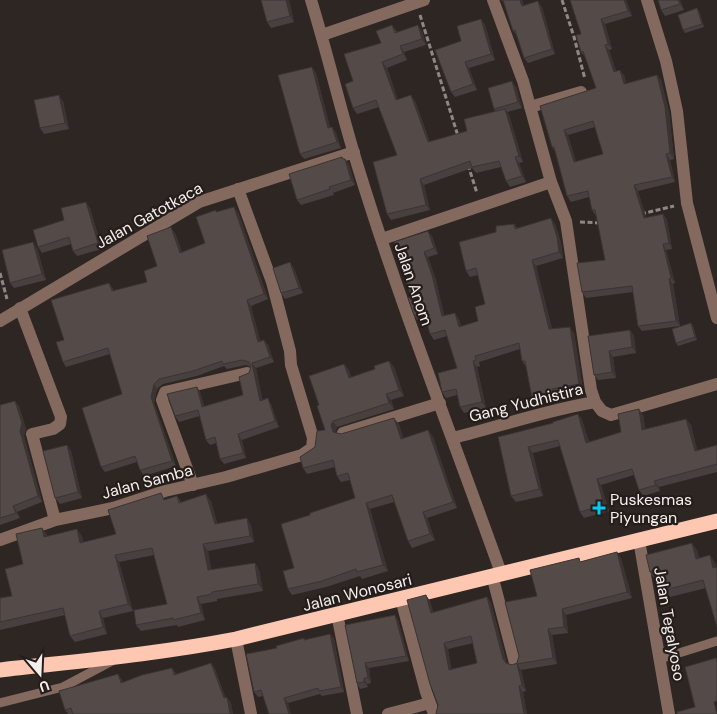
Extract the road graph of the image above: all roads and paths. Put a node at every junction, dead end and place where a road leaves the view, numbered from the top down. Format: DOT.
graph roads {
  1 [pos="311,0"];
  2 [pos="493,0"];
  3 [pos="562,0"];
  4 [pos="647,0"];
  5 [pos="420,2"];
  6 [pos="322,35"];
  7 [pos="581,92"];
  8 [pos="530,107"];
  9 [pos="460,141"];
  10 [pos="354,152"];
  11 [pos="466,159"];
  12 [pos="551,182"];
  13 [pos="238,189"];
  14 [pos="687,204"];
  15 [pos="481,205"];
  16 [pos="633,216"];
  17 [pos="566,221"];
  18 [pos="609,221"];
  19 [pos="382,239"];
  20 [pos="0,273"];
  21 [pos="16,311"];
  22 [pos="717,318"];
  23 [pos="0,321"];
  24 [pos="247,373"];
  25 [pos="717,384"];
  26 [pos="595,402"];
  27 [pos="440,403"];
  28 [pos="343,433"];
  29 [pos="453,438"];
  30 [pos="193,485"];
  31 [pos="55,520"];
  32 [pos="717,521"];
  33 [pos="0,540"];
  34 [pos="638,540"];
  35 [pos="497,574"];
  36 [pos="401,599"];
  37 [pos="337,614"];
  38 [pos="236,639"];
  39 [pos="717,641"];
  40 [pos="119,657"];
  41 [pos="660,659"];
  42 [pos="514,663"];
  43 [pos="0,670"];
  44 [pos="0,703"];
  45 [pos="432,708"];
  46 [pos="251,714"];
  47 [pos="357,714"];
  48 [pos="388,714"];
  49 [pos="669,714"];
  1 -- 6 [label="street, Jalan Anom"];
  2 -- 8 [label="street"];
  3 -- 7 [label="path"];
  4 -- 14 [label="street"];
  5 -- 6 [label="street"];
  5 -- 9 [label="path"];
  6 -- 10 [label="street, Jalan Anom"];
  7 -- 8 [label="street"];
  8 -- 12 [label="street"];
  10 -- 13 [label="street, Jalan Gatotkaca"];
  10 -- 19 [label="street, Jalan Anom"];
  11 -- 15 [label="path"];
  12 -- 15 [label="street"];
  12 -- 17 [label="street"];
  13 -- 21 [label="street, Jalan Gatotkaca"];
  13 -- 30 [label="street, Jalan Samba"];
  14 -- 16 [label="path"];
  14 -- 22 [label="street"];
  15 -- 19 [label="street"];
  17 -- 18 [label="path"];
  17 -- 26 [label="street"];
  19 -- 27 [label="street, Jalan Anom"];
  20 -- 21 [label="path"];
  21 -- 23 [label="street, Jalan Gatotkaca"];
  21 -- 31 [label="street"];
  24 -- 30 [label="street"];
  25 -- 26 [label="street, Gang Yudhistira"];
  26 -- 29 [label="street, Gang Yudhistira"];
  27 -- 28 [label="street"];
  27 -- 29 [label="street, Jalan Anom"];
  29 -- 35 [label="street, Jalan Anom"];
  30 -- 31 [label="street, Jalan Samba"];
  31 -- 33 [label="street, Jalan Samba"];
  32 -- 34 [label="highway, Jalan Wonosari"];
  34 -- 35 [label="highway, Jalan Wonosari"];
  34 -- 41 [label="street, Jalan Tegalyoso"];
  35 -- 36 [label="highway, Jalan Wonosari"];
  35 -- 42 [label="street, Jalan Anom"];
  36 -- 37 [label="highway, Jalan Wonosari"];
  36 -- 45 [label="street"];
  37 -- 38 [label="highway, Jalan Wonosari"];
  37 -- 47 [label="street"];
  38 -- 40 [label="highway, Jalan Wonosari"];
  38 -- 46 [label="street"];
  39 -- 41 [label="lane"];
  40 -- 43 [label="highway, Jalan Wonosari"];
  40 -- 44 [label="lane"];
  41 -- 49 [label="street, Jalan Tegalyoso"];
  45 -- 48 [label="street"];
}
